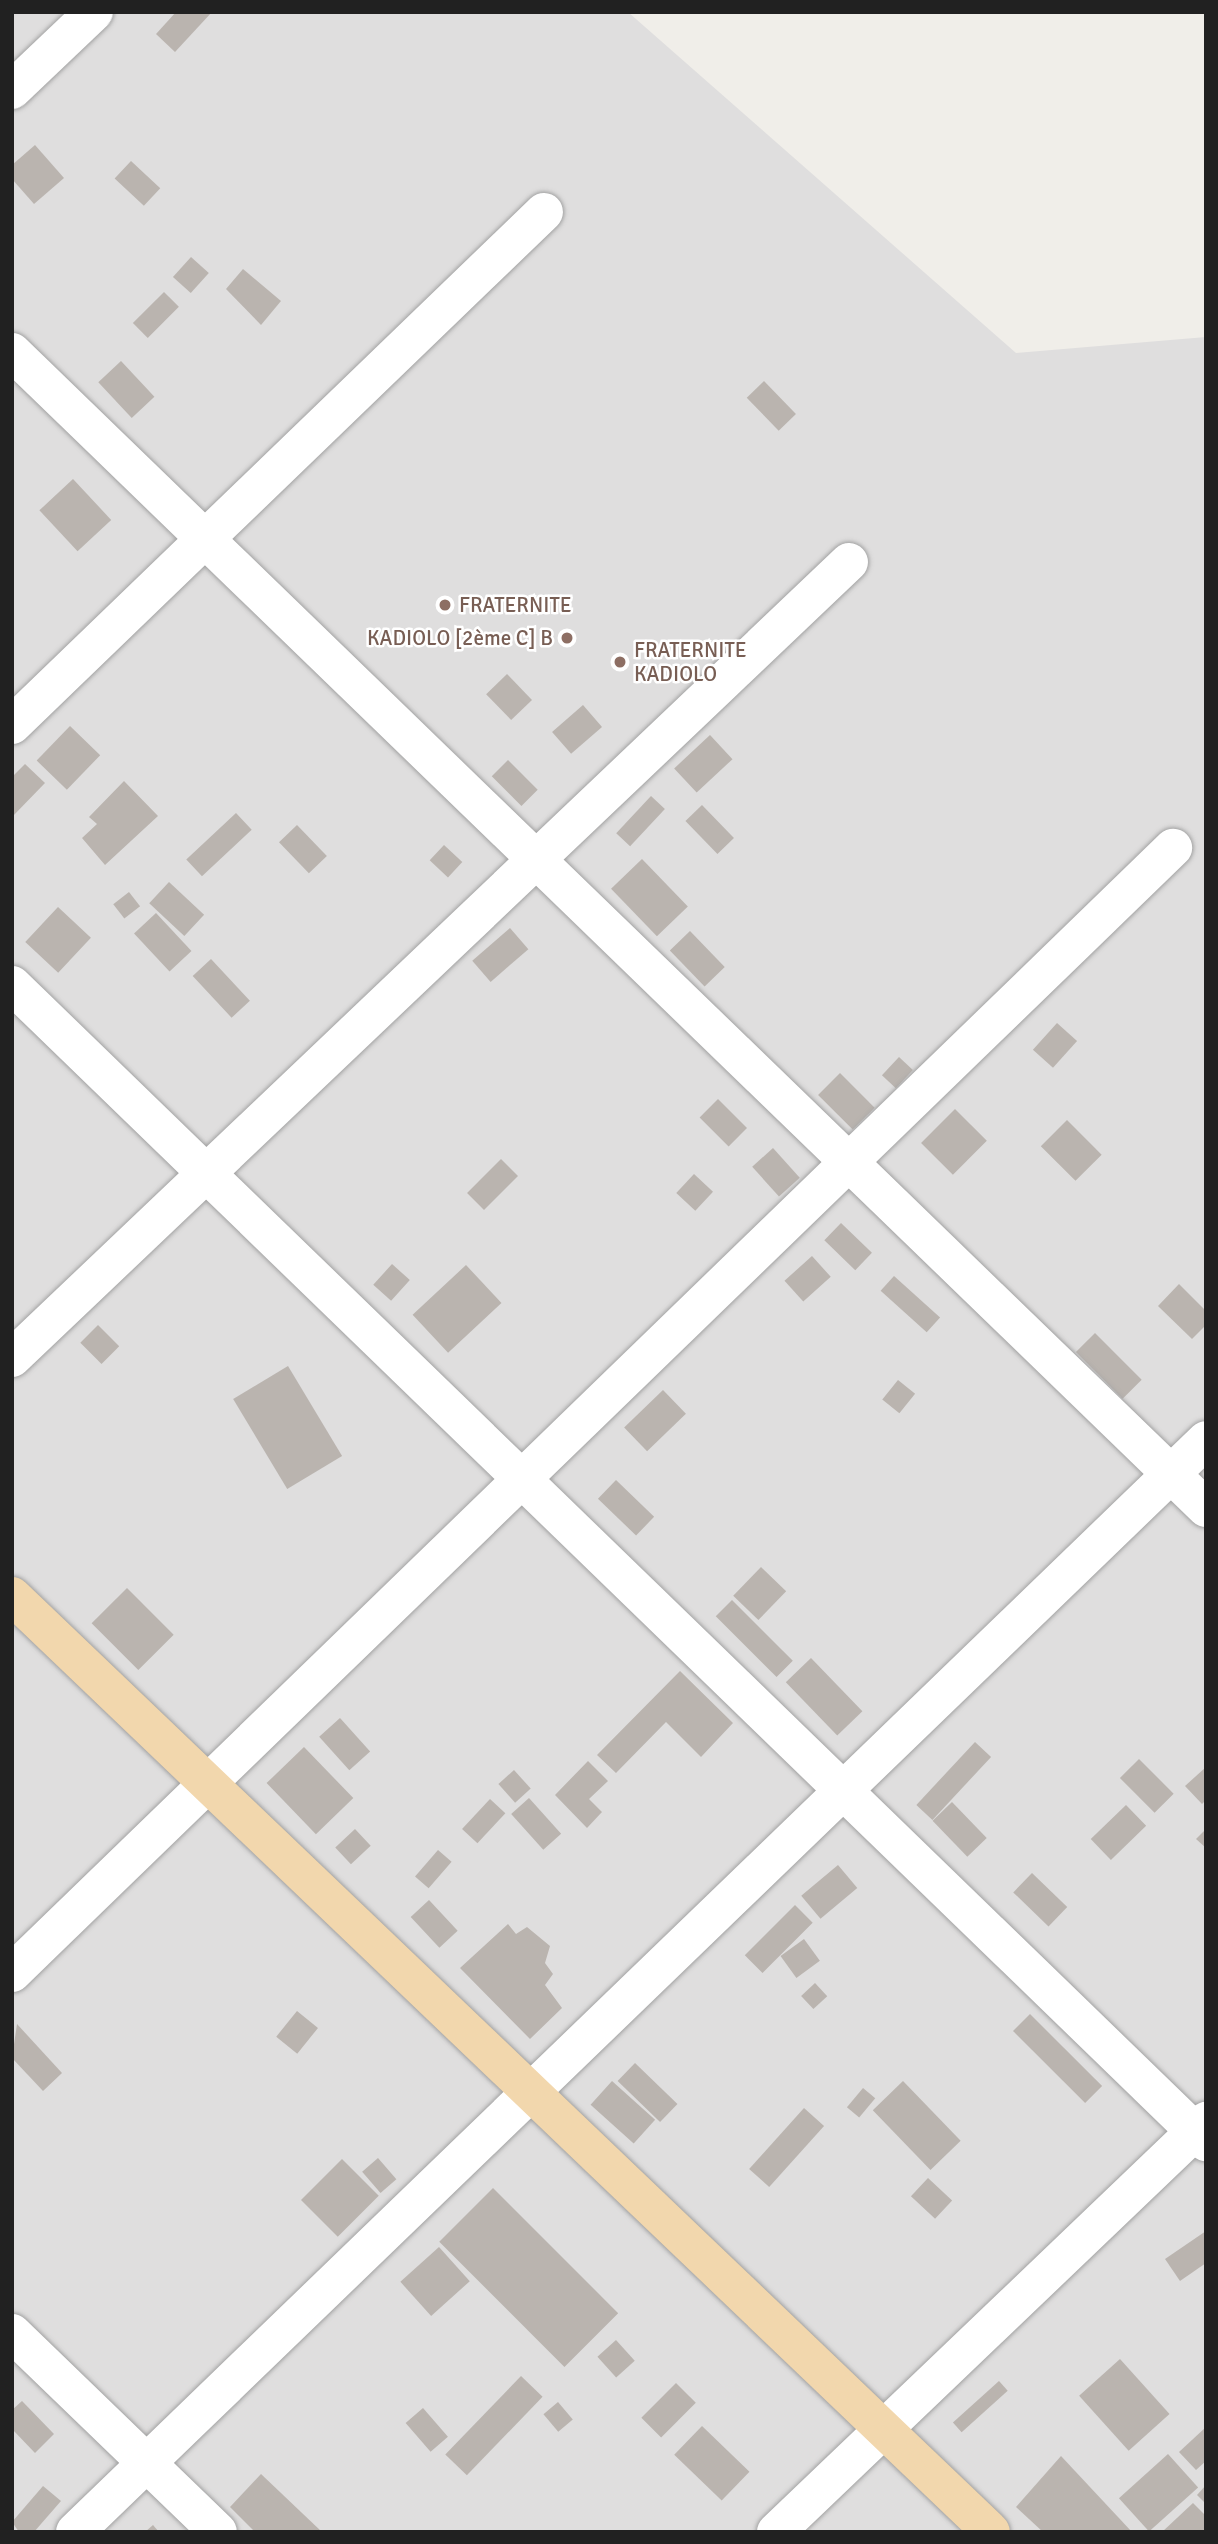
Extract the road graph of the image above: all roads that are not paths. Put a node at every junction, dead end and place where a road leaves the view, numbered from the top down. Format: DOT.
graph roads {
  1 [pos="94,12"];
  2 [pos="12,90"];
  3 [pos="544,212"];
  4 [pos="12,352"];
  5 [pos="205,539"];
  6 [pos="849,562"];
  7 [pos="12,725"];
  8 [pos="1173,848"];
  9 [pos="536,859"];
  10 [pos="12,985"];
  11 [pos="849,1162"];
  12 [pos="206,1173"];
  13 [pos="12,1358"];
  14 [pos="1206,1440"];
  15 [pos="1171,1474"];
  16 [pos="522,1479"];
  17 [pos="1206,1508"];
  18 [pos="12,1596"];
  19 [pos="208,1783"];
  20 [pos="844,1791"];
  21 [pos="12,1973"];
  22 [pos="531,2092"];
  23 [pos="1202,2131"];
  24 [pos="12,2333"];
  25 [pos="884,2429"];
  26 [pos="147,2463"];
  27 [pos="75,2532"];
  28 [pos="218,2532"];
  29 [pos="776,2532"];
  30 [pos="991,2532"];
  1 -- 2 [label="street"];
  3 -- 5 [label="street"];
  4 -- 5 [label="street"];
  5 -- 7 [label="street"];
  5 -- 9 [label="street"];
  6 -- 9 [label="street"];
  8 -- 11 [label="street"];
  9 -- 11 [label="street"];
  9 -- 12 [label="street"];
  10 -- 12 [label="street"];
  11 -- 15 [label="street"];
  11 -- 16 [label="street"];
  12 -- 13 [label="street"];
  12 -- 16 [label="street"];
  14 -- 15 [label="street"];
  15 -- 17 [label="street"];
  15 -- 20 [label="street"];
  16 -- 19 [label="street"];
  16 -- 20 [label="street"];
  18 -- 19 [label="main road"];
  19 -- 21 [label="street"];
  19 -- 22 [label="main road"];
  20 -- 22 [label="street"];
  20 -- 23 [label="street"];
  22 -- 25 [label="main road"];
  22 -- 26 [label="street"];
  23 -- 25 [label="street"];
  24 -- 26 [label="street"];
  25 -- 29 [label="street"];
  25 -- 30 [label="main road"];
  26 -- 27 [label="street"];
  26 -- 28 [label="street"];
}
